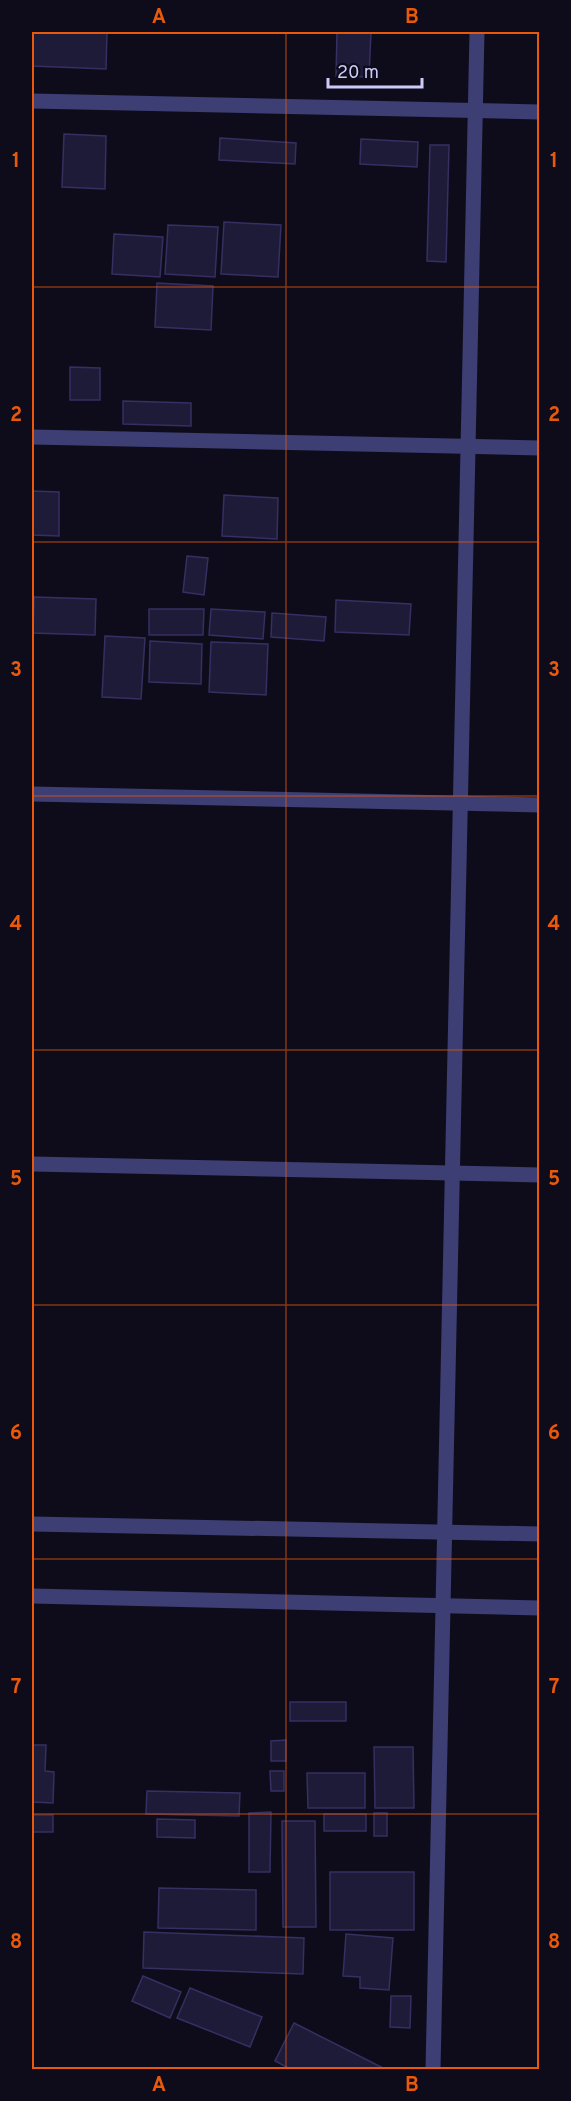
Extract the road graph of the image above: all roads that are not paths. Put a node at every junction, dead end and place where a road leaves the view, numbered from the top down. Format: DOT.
graph roads {
  1 [pos="477,32"];
  2 [pos="32,101"];
  3 [pos="476,111"];
  4 [pos="540,112"];
  5 [pos="32,437"];
  6 [pos="468,447"];
  7 [pos="540,448"];
  8 [pos="32,794"];
  9 [pos="461,804"];
  10 [pos="540,806"];
  11 [pos="32,1164"];
  12 [pos="453,1174"];
  13 [pos="540,1175"];
  14 [pos="32,1524"];
  15 [pos="445,1533"];
  16 [pos="540,1534"];
  17 [pos="32,1596"];
  18 [pos="443,1606"];
  19 [pos="540,1608"];
  20 [pos="433,2070"];
  1 -- 3 [label="street"];
  2 -- 3 [label="street"];
  3 -- 4 [label="street"];
  3 -- 6 [label="street"];
  5 -- 6 [label="street"];
  6 -- 7 [label="street"];
  6 -- 9 [label="street"];
  8 -- 9 [label="street"];
  9 -- 10 [label="street"];
  9 -- 12 [label="street"];
  11 -- 12 [label="street"];
  12 -- 13 [label="street"];
  12 -- 15 [label="street"];
  14 -- 15 [label="street"];
  15 -- 16 [label="street"];
  15 -- 18 [label="street"];
  17 -- 18 [label="street"];
  18 -- 19 [label="street"];
  18 -- 20 [label="street"];
}
